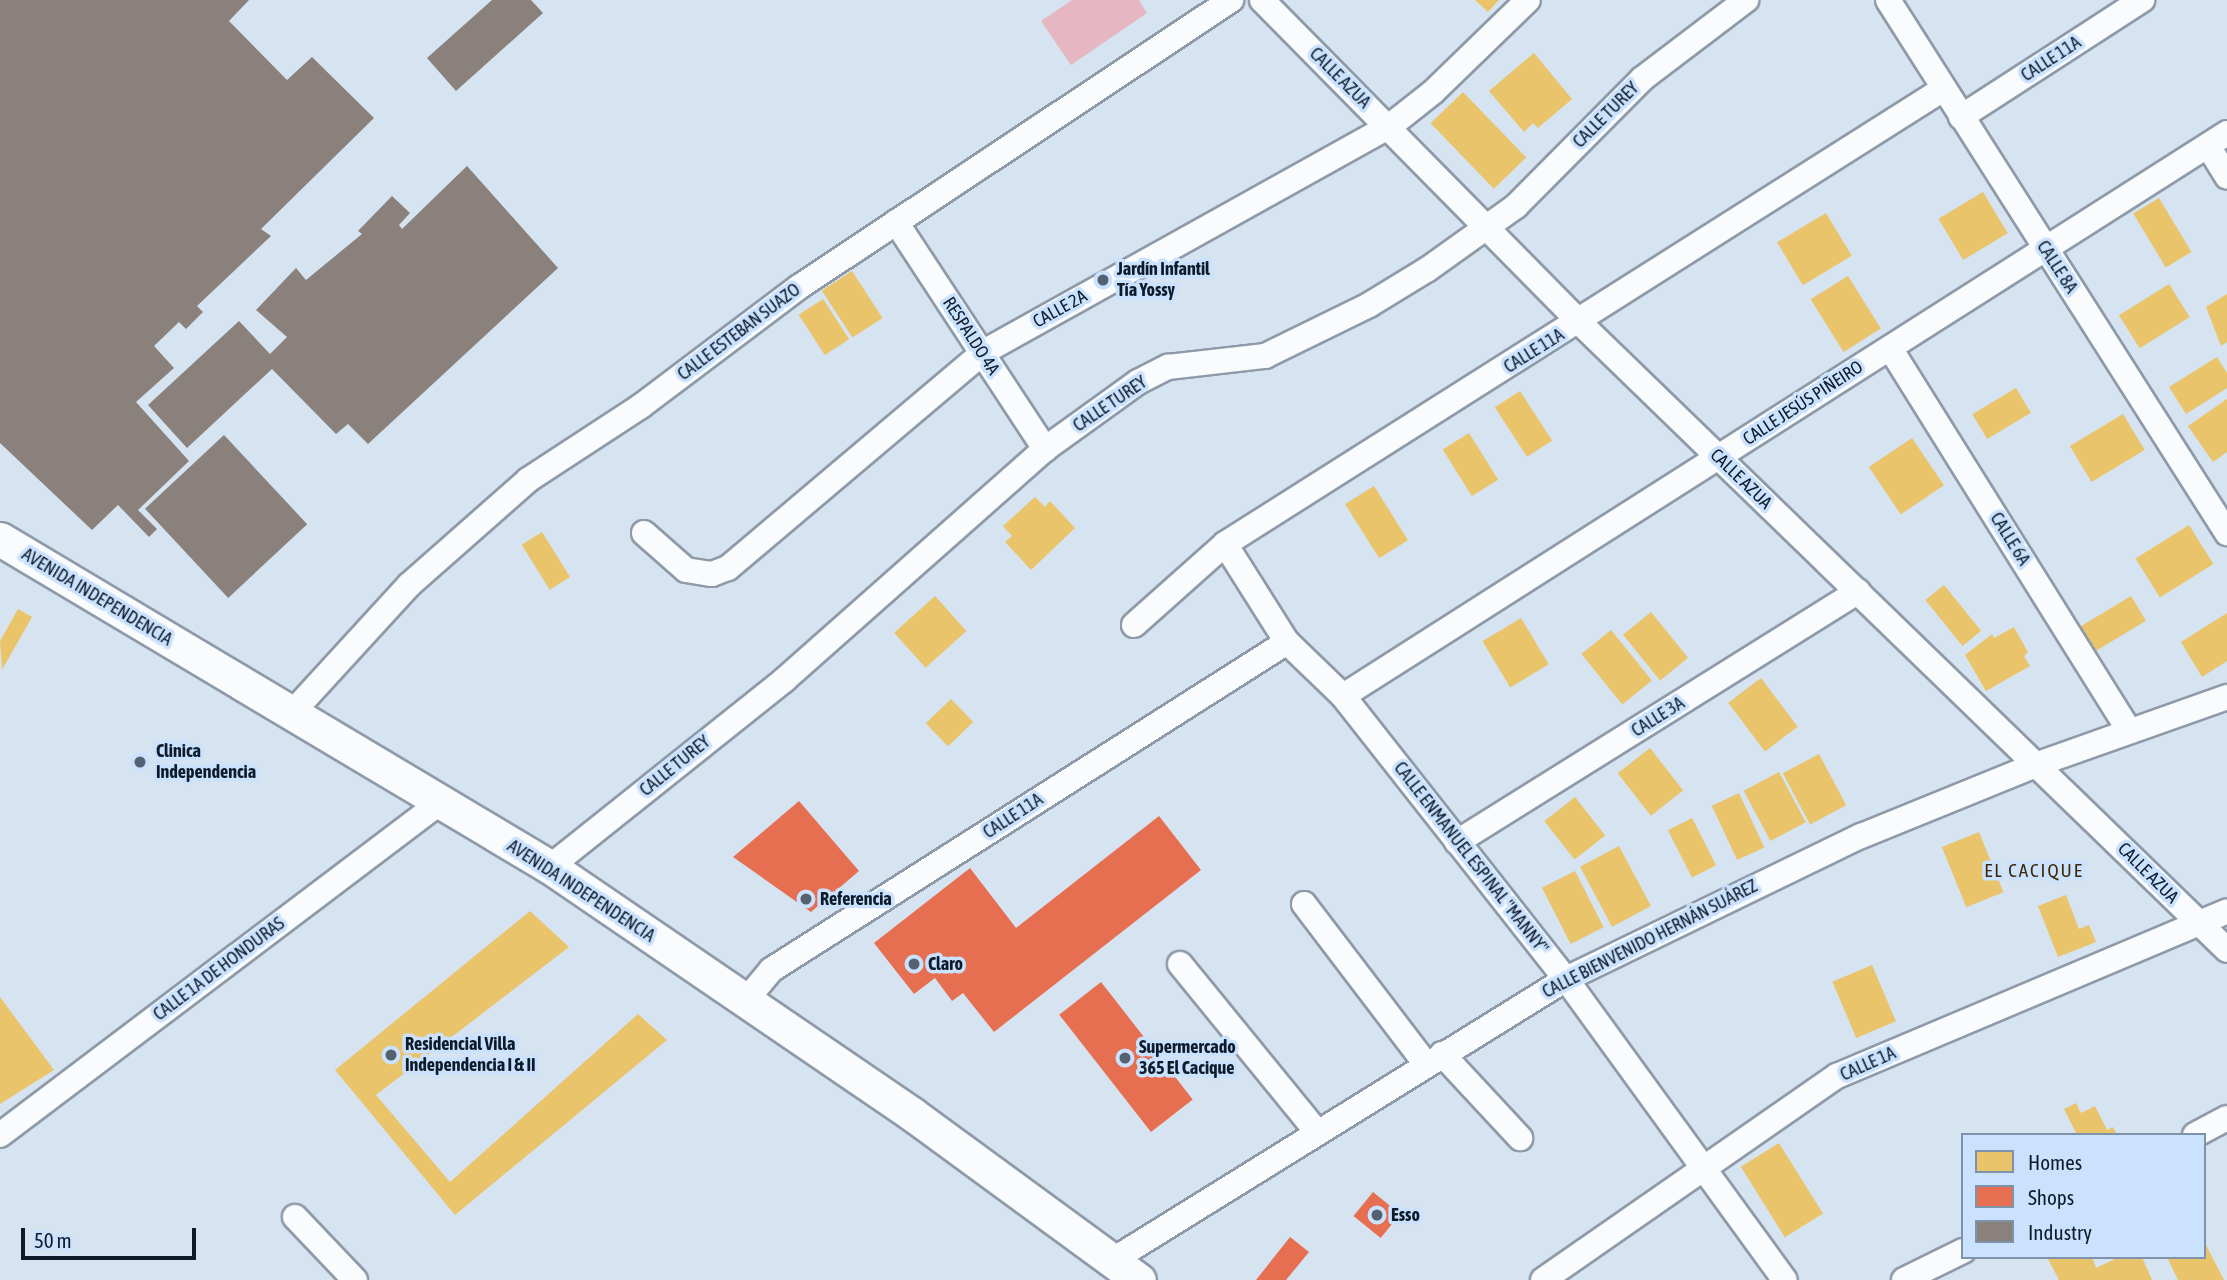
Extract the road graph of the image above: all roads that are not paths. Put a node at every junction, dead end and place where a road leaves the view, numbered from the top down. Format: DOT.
graph roads {
  1 [pos="1231,0"];
  2 [pos="1262,0"];
  3 [pos="1528,0"];
  4 [pos="1746,0"];
  5 [pos="1888,0"];
  6 [pos="2142,0"];
  7 [pos="1943,89"];
  8 [pos="1961,117"];
  9 [pos="1390,126"];
  10 [pos="2217,139"];
  11 [pos="2227,176"];
  12 [pos="896,222"];
  13 [pos="1488,226"];
  14 [pos="2045,249"];
  15 [pos="1580,323"];
  16 [pos="1890,348"];
  17 [pos="982,353"];
  18 [pos="1045,449"];
  19 [pos="1719,457"];
  20 [pos="644,533"];
  21 [pos="2227,533"];
  22 [pos="0,538"];
  23 [pos="1225,544"];
  24 [pos="1858,591"];
  25 [pos="1134,625"];
  26 [pos="1287,642"];
  27 [pos="1343,696"];
  28 [pos="2227,697"];
  29 [pos="290,715"];
  30 [pos="2129,730"];
  31 [pos="2038,764"];
  32 [pos="438,804"];
  33 [pos="1457,842"];
  34 [pos="550,867"];
  35 [pos="1304,904"];
  36 [pos="2227,911"];
  37 [pos="2199,924"];
  38 [pos="2227,950"];
  39 [pos="1180,964"];
  40 [pos="1566,979"];
  41 [pos="746,1000"];
  42 [pos="1434,1059"];
  43 [pos="2227,1118"];
  44 [pos="1316,1132"];
  45 [pos="2198,1133"];
  46 [pos="0,1135"];
  47 [pos="1520,1138"];
  48 [pos="1704,1171"];
  49 [pos="295,1217"];
  50 [pos="1961,1252"];
  51 [pos="1113,1260"];
  52 [pos="355,1280"];
  53 [pos="1139,1280"];
  54 [pos="1543,1280"];
  55 [pos="1785,1280"];
  56 [pos="1904,1280"];
  1 -- 12 [label="street, CALLE ESTEBAN SUAZO"];
  2 -- 9 [label="street, CALLE AZUA"];
  3 -- 9 [label="street, CALLE 2A"];
  4 -- 13 [label="street, CALLE TUREY"];
  5 -- 7 [label="street, CALLE 8A"];
  6 -- 8 [label="street, CALLE 11A"];
  7 -- 8 [label="street, CALLE 8A"];
  7 -- 15 [label="street, CALLE 11A"];
  8 -- 14 [label="street, CALLE 8A"];
  9 -- 13 [label="street, CALLE AZUA"];
  9 -- 17 [label="street, CALLE 2A"];
  10 -- 11 [label="street"];
  10 -- 14 [label="street, CALLE JESÚS PIÑEIRO"];
  12 -- 17 [label="street, RESPALDO 4A"];
  12 -- 29 [label="street, CALLE ESTEBAN SUAZO"];
  13 -- 15 [label="street, CALLE AZUA"];
  13 -- 18 [label="street, CALLE TUREY"];
  14 -- 16 [label="street, CALLE JESÚS PIÑEIRO"];
  14 -- 21 [label="street, CALLE 8A"];
  15 -- 19 [label="street, CALLE AZUA"];
  15 -- 23 [label="street, CALLE 11A"];
  16 -- 19 [label="street, CALLE JESÚS PIÑEIRO"];
  16 -- 30 [label="street, CALLE 6A"];
  17 -- 18 [label="street, RESPALDO 4A"];
  17 -- 20 [label="street, CALLE 2A"];
  18 -- 34 [label="street, CALLE TUREY"];
  19 -- 24 [label="street, CALLE AZUA"];
  19 -- 27 [label="street, CALLE JESÚS PIÑEIRO"];
  22 -- 29 [label="main road, AVENIDA INDEPENDENCIA"];
  23 -- 25 [label="street, CALLE 11A"];
  23 -- 26 [label="street, CALLE ENMANUEL ESPINAL \"MANNY\""];
  24 -- 31 [label="street, CALLE AZUA"];
  24 -- 33 [label="street, CALLE 3A"];
  26 -- 27 [label="street, CALLE ENMANUEL ESPINAL \"MANNY\""];
  26 -- 41 [label="street, CALLE 11A"];
  27 -- 33 [label="street, CALLE ENMANUEL ESPINAL \"MANNY\""];
  28 -- 30 [label="street, CALLE BIENVENIDO HERNÁN SUÁREZ"];
  29 -- 32 [label="main road, AVENIDA INDEPENDENCIA"];
  30 -- 31 [label="street, CALLE BIENVENIDO HERNÁN SUÁREZ"];
  31 -- 37 [label="street, CALLE AZUA"];
  31 -- 40 [label="street, CALLE BIENVENIDO HERNÁN SUÁREZ"];
  32 -- 34 [label="main road, AVENIDA INDEPENDENCIA"];
  32 -- 46 [label="street, CALLE 1A DE HONDURAS"];
  33 -- 40 [label="street, CALLE ENMANUEL ESPINAL \"MANNY\""];
  34 -- 41 [label="main road, AVENIDA INDEPENDENCIA"];
  35 -- 42 [label="street"];
  36 -- 37 [label="street, CALLE 1A"];
  37 -- 38 [label="street, CALLE AZUA"];
  37 -- 48 [label="street, CALLE 1A"];
  39 -- 44 [label="street"];
  40 -- 42 [label="street, CALLE BIENVENIDO HERNÁN SUÁREZ"];
  40 -- 48 [label="street, CALLE ENMANUEL ESPINAL \"MANNY\""];
  41 -- 51 [label="main road, AVENIDA INDEPENDENCIA"];
  42 -- 44 [label="street, CALLE BIENVENIDO HERNÁN SUÁREZ"];
  42 -- 47 [label="street"];
  43 -- 45 [label="street"];
  44 -- 51 [label="street, CALLE BIENVENIDO HERNÁN SUÁREZ"];
  48 -- 54 [label="street, CALLE 1A"];
  48 -- 55 [label="street, CALLE ENMANUEL ESPINAL \"MANNY\""];
  49 -- 52 [label="street"];
  50 -- 56 [label="street"];
  51 -- 53 [label="main road, AVENIDA INDEPENDENCIA"];
}
